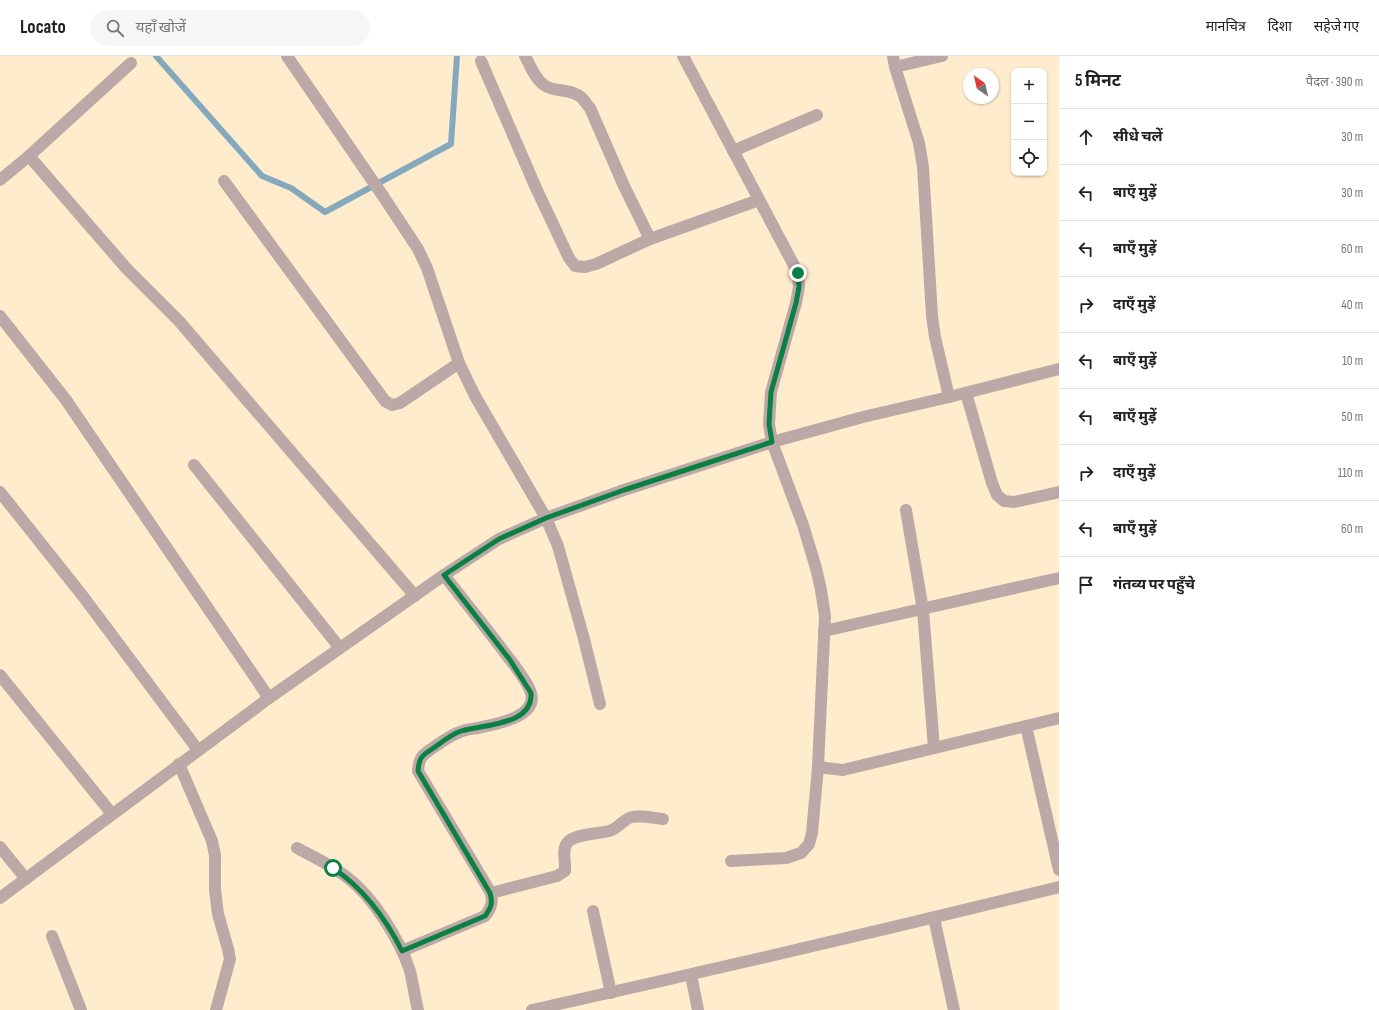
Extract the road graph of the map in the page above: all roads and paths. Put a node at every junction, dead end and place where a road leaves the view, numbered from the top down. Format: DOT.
graph roads {
  1 [pos="287,56"];
  2 [pos="526,56"];
  3 [pos="683,56"];
  4 [pos="942,56"];
  5 [pos="481,61"];
  6 [pos="894,62"];
  7 [pos="132,63"];
  8 [pos="817,115"];
  9 [pos="733,151"];
  10 [pos="29,156"];
  11 [pos="0,180"];
  12 [pos="224,180"];
  13 [pos="759,200"];
  14 [pos="650,239"];
  15 [pos="0,316"];
  16 [pos="459,363"];
  17 [pos="1059,369"];
  18 [pos="966,393"];
  19 [pos="949,397"];
  20 [pos="772,442"];
  21 [pos="194,465"];
  22 [pos="0,492"];
  23 [pos="1059,492"];
  24 [pos="906,510"];
  25 [pos="546,518"];
  26 [pos="444,575"];
  27 [pos="1059,578"];
  28 [pos="415,596"];
  29 [pos="923,610"];
  30 [pos="824,631"];
  31 [pos="340,648"];
  32 [pos="0,675"];
  33 [pos="268,698"];
  34 [pos="600,704"];
  35 [pos="1059,718"];
  36 [pos="1026,726"];
  37 [pos="934,748"];
  38 [pos="198,750"];
  39 [pos="179,764"];
  40 [pos="818,767"];
  41 [pos="112,814"];
  42 [pos="663,819"];
  43 [pos="0,847"];
  44 [pos="298,848"];
  45 [pos="731,861"];
  46 [pos="1059,870"];
  47 [pos="26,879"];
  48 [pos="1059,887"];
  49 [pos="490,893"];
  50 [pos="0,898"];
  51 [pos="593,911"];
  52 [pos="934,918"];
  53 [pos="52,936"];
  54 [pos="402,951"];
  55 [pos="691,975"];
  56 [pos="611,992"];
  57 [pos="81,1010"];
  58 [pos="216,1010"];
  59 [pos="418,1010"];
  60 [pos="532,1010"];
  61 [pos="698,1010"];
  62 [pos="954,1010"];
  1 -- 16 [label="street"];
  2 -- 14 [label="street"];
  3 -- 9 [label="street"];
  4 -- 6 [label="street"];
  5 -- 14 [label="street"];
  6 -- 19 [label="street"];
  7 -- 10 [label="street"];
  8 -- 9 [label="street"];
  9 -- 13 [label="street"];
  10 -- 11 [label="street"];
  10 -- 28 [label="street"];
  12 -- 16 [label="street"];
  13 -- 14 [label="street"];
  13 -- 20 [label="street"];
  15 -- 33 [label="street"];
  16 -- 25 [label="street"];
  17 -- 18 [label="street"];
  18 -- 19 [label="street"];
  18 -- 23 [label="street"];
  19 -- 20 [label="street"];
  20 -- 25 [label="street"];
  20 -- 30 [label="street"];
  21 -- 31 [label="street"];
  22 -- 38 [label="street"];
  24 -- 29 [label="street"];
  25 -- 26 [label="street"];
  25 -- 34 [label="street"];
  26 -- 28 [label="street"];
  26 -- 49 [label="street"];
  27 -- 29 [label="street"];
  28 -- 31 [label="street"];
  29 -- 30 [label="street"];
  29 -- 37 [label="street"];
  30 -- 40 [label="street"];
  31 -- 33 [label="street"];
  32 -- 41 [label="street"];
  33 -- 38 [label="street"];
  35 -- 36 [label="street"];
  36 -- 37 [label="street"];
  36 -- 46 [label="street"];
  37 -- 40 [label="street"];
  38 -- 39 [label="street"];
  39 -- 41 [label="street"];
  39 -- 58 [label="street"];
  40 -- 45 [label="street"];
  41 -- 47 [label="street"];
  42 -- 49 [label="street"];
  43 -- 47 [label="street"];
  44 -- 54 [label="street"];
  47 -- 50 [label="street"];
  48 -- 52 [label="street"];
  49 -- 54 [label="street"];
  51 -- 56 [label="street"];
  52 -- 55 [label="street"];
  52 -- 62 [label="street"];
  53 -- 57 [label="street"];
  54 -- 59 [label="street"];
  55 -- 56 [label="street"];
  55 -- 61 [label="street"];
  56 -- 60 [label="street"];
}
